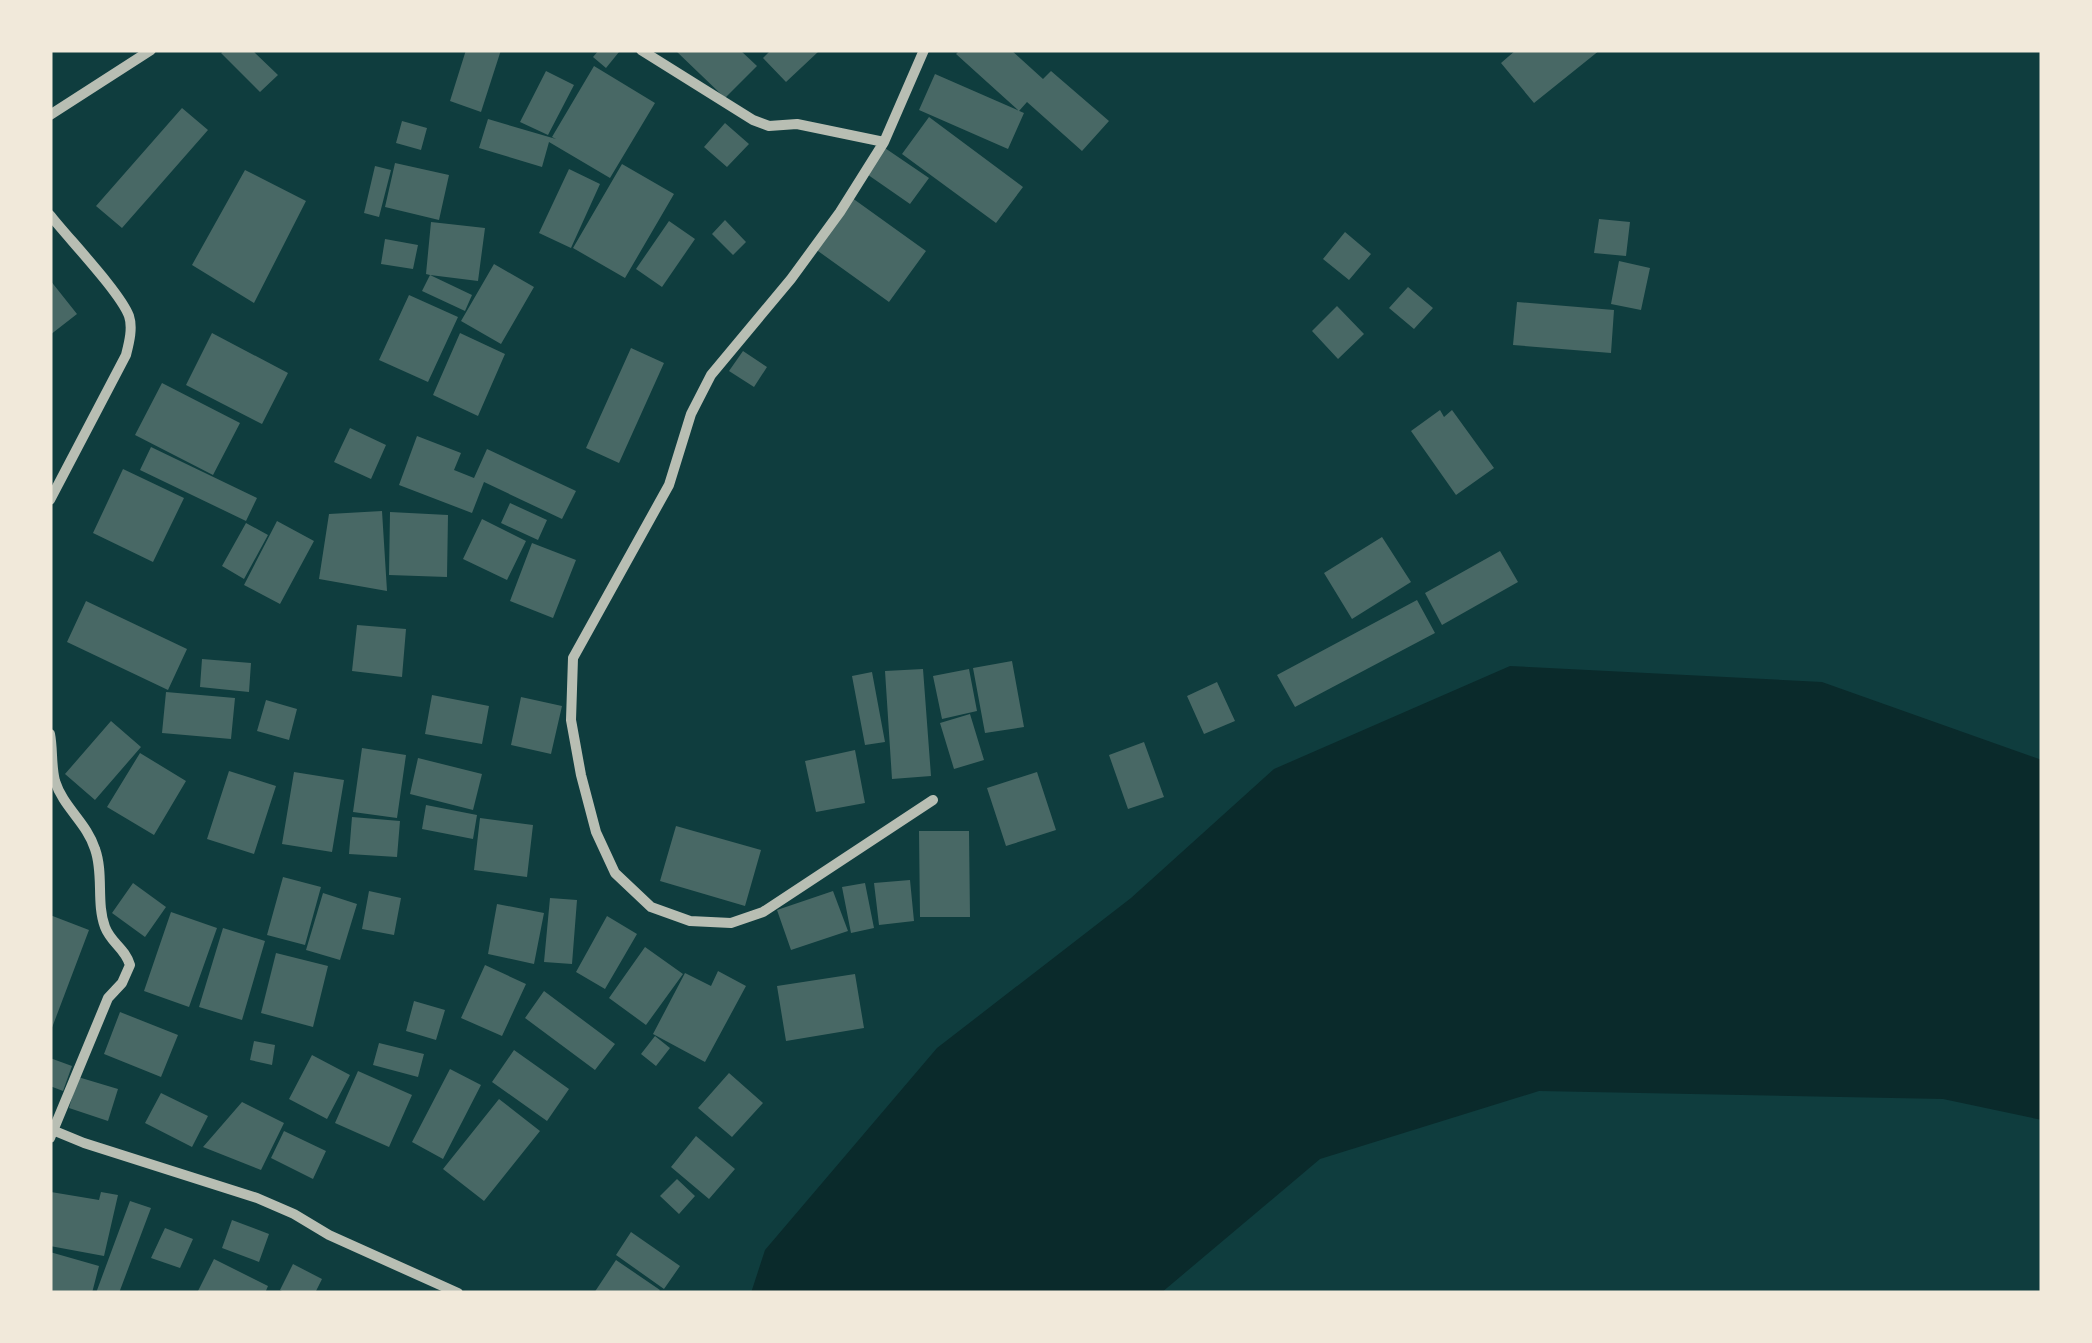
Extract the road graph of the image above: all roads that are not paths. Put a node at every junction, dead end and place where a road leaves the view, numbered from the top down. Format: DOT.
graph roads {
  1 [pos="150,50"];
  2 [pos="641,50"];
  3 [pos="924,50"];
  4 [pos="50,114"];
  5 [pos="884,142"];
  6 [pos="50,215"];
  7 [pos="50,500"];
  8 [pos="50,734"];
  9 [pos="933,800"];
  10 [pos="51,1132"];
  11 [pos="458,1293"];
  1 -- 4 [label="street"];
  2 -- 5 [label="street"];
  3 -- 5 [label="street"];
  5 -- 9 [label="street"];
  6 -- 7 [label="street"];
  8 -- 10 [label="street"];
  10 -- 11 [label="street"];
}
